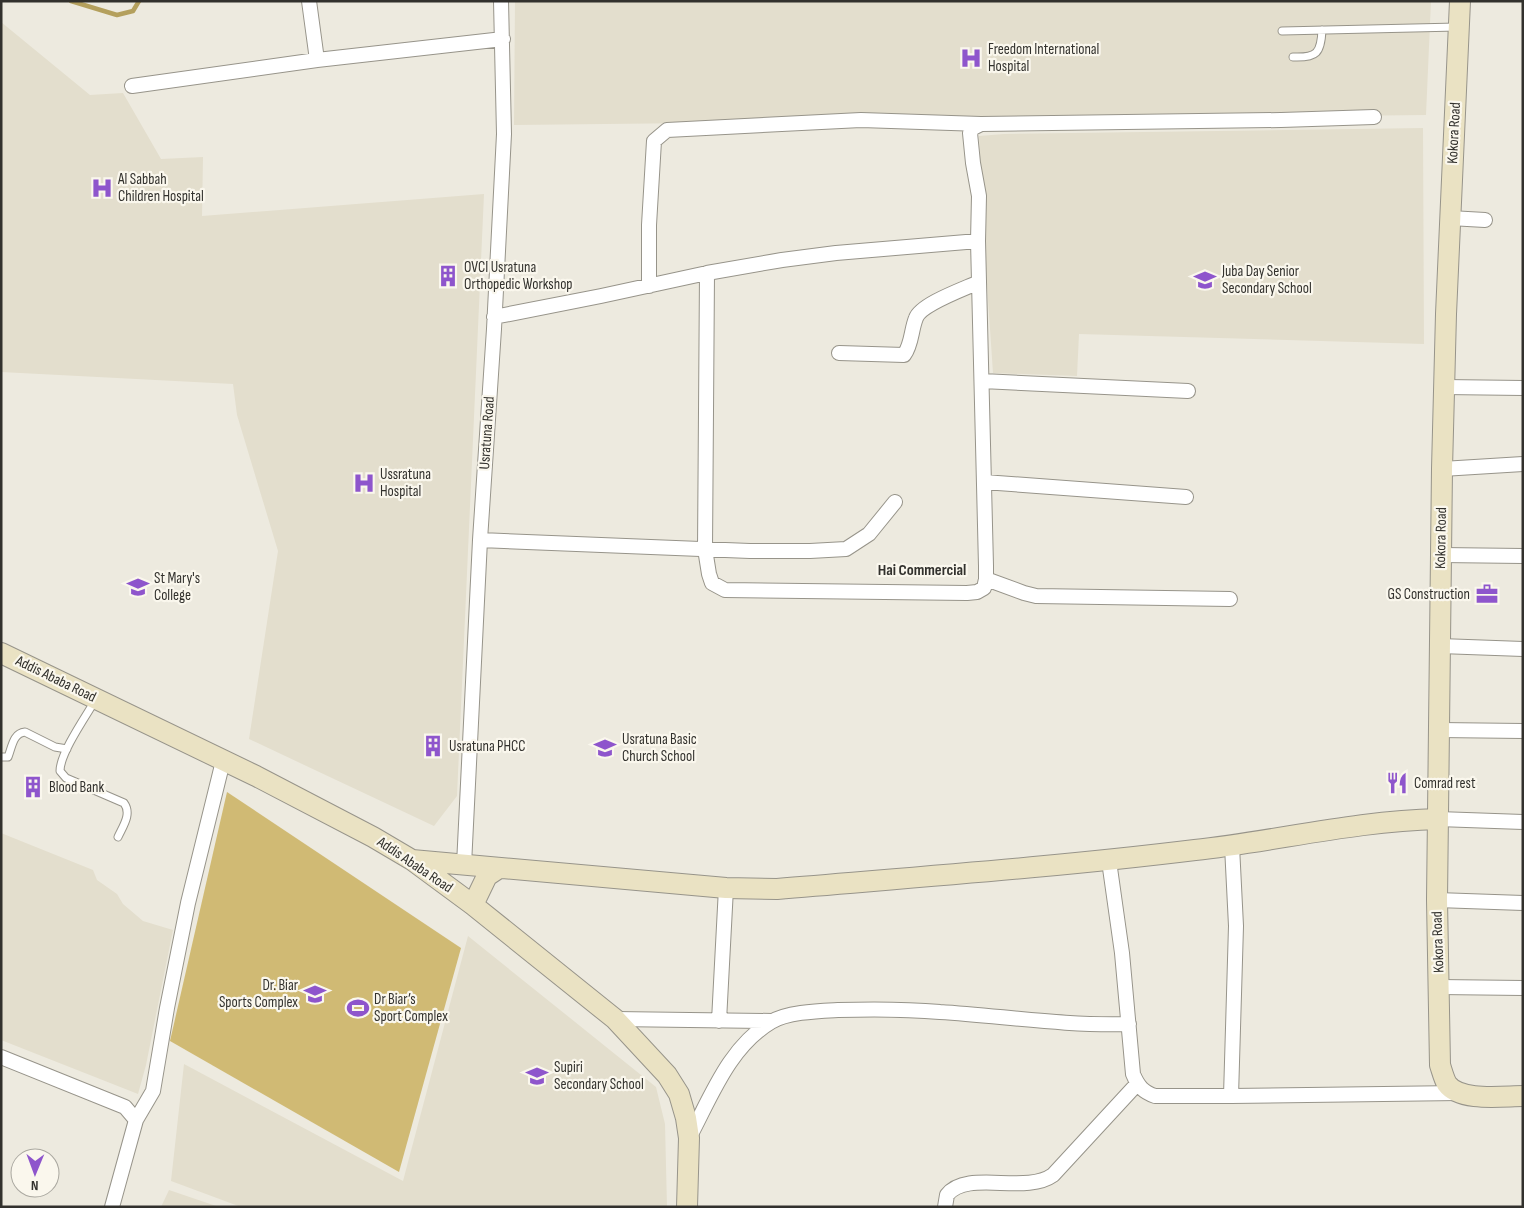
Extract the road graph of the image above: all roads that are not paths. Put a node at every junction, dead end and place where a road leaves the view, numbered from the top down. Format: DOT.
graph roads {
  1 [pos="309,1"];
  2 [pos="501,1"];
  3 [pos="1460,1"];
  4 [pos="1460,27"];
  5 [pos="1322,30"];
  6 [pos="1282,31"];
  7 [pos="503,39"];
  8 [pos="1293,57"];
  9 [pos="317,60"];
  10 [pos="132,86"];
  11 [pos="1374,117"];
  12 [pos="981,124"];
  13 [pos="1450,218"];
  14 [pos="1485,220"];
  15 [pos="978,241"];
  16 [pos="708,273"];
  17 [pos="979,282"];
  18 [pos="649,286"];
  19 [pos="494,317"];
  20 [pos="839,353"];
  21 [pos="982,380"];
  22 [pos="1444,387"];
  23 [pos="1523,388"];
  24 [pos="1188,391"];
  25 [pos="1523,464"];
  26 [pos="1442,469"];
  27 [pos="984,482"];
  28 [pos="1186,497"];
  29 [pos="895,502"];
  30 [pos="480,540"];
  31 [pos="705,549"];
  32 [pos="1441,555"];
  33 [pos="1523,556"];
  34 [pos="986,580"];
  35 [pos="1230,599"];
  36 [pos="1440,646"];
  37 [pos="1523,649"];
  38 [pos="1,653"];
  39 [pos="96,699"];
  40 [pos="1439,730"];
  41 [pos="1523,731"];
  42 [pos="67,749"];
  43 [pos="1,757"];
  44 [pos="223,761"];
  45 [pos="1438,819"];
  46 [pos="1523,822"];
  47 [pos="118,837"];
  48 [pos="1232,846"];
  49 [pos="412,860"];
  50 [pos="1109,860"];
  51 [pos="464,864"];
  52 [pos="499,868"];
  53 [pos="726,888"];
  54 [pos="1437,900"];
  55 [pos="1523,903"];
  56 [pos="473,905"];
  57 [pos="1439,987"];
  58 [pos="1523,988"];
  59 [pos="615,1019"];
  60 [pos="719,1020"];
  61 [pos="772,1021"];
  62 [pos="1129,1024"];
  63 [pos="1,1057"];
  64 [pos="1137,1084"];
  65 [pos="1459,1093"];
  66 [pos="1231,1096"];
  67 [pos="1523,1096"];
  68 [pos="136,1120"];
  69 [pos="689,1138"];
  70 [pos="112,1207"];
  71 [pos="687,1207"];
  72 [pos="945,1207"];
  1 -- 9 [label="street"];
  2 -- 7 [label="street, Usratuna Road"];
  3 -- 4 [label="street, Kokora Road"];
  4 -- 5 [label="lane"];
  4 -- 13 [label="street, Kokora Road"];
  5 -- 6 [label="lane"];
  5 -- 8 [label="lane"];
  7 -- 9 [label="street"];
  7 -- 19 [label="street, Usratuna Road"];
  9 -- 10 [label="street"];
  11 -- 12 [label="street"];
  12 -- 15 [label="street"];
  12 -- 18 [label="street"];
  13 -- 14 [label="street"];
  13 -- 22 [label="street, Kokora Road"];
  15 -- 16 [label="street"];
  15 -- 17 [label="street"];
  16 -- 18 [label="street"];
  16 -- 31 [label="street"];
  17 -- 20 [label="street"];
  17 -- 21 [label="street"];
  18 -- 19 [label="street"];
  19 -- 30 [label="street, Usratuna Road"];
  21 -- 24 [label="street"];
  21 -- 27 [label="street"];
  22 -- 23 [label="street"];
  22 -- 26 [label="street, Kokora Road"];
  25 -- 26 [label="street"];
  26 -- 32 [label="street, Kokora Road"];
  27 -- 28 [label="street"];
  27 -- 34 [label="street"];
  29 -- 31 [label="street"];
  30 -- 31 [label="street"];
  30 -- 51 [label="street, Usratuna Road"];
  31 -- 34 [label="street"];
  32 -- 33 [label="street"];
  32 -- 36 [label="street, Kokora Road"];
  34 -- 35 [label="street"];
  36 -- 37 [label="street"];
  36 -- 40 [label="street, Kokora Road"];
  38 -- 39 [label="street, Addis Ababa Road"];
  39 -- 42 [label="lane"];
  39 -- 44 [label="street, Addis Ababa Road"];
  40 -- 41 [label="street"];
  40 -- 45 [label="street, Kokora Road"];
  42 -- 43 [label="lane"];
  42 -- 47 [label="lane"];
  44 -- 49 [label="street, Addis Ababa Road"];
  44 -- 68 [label="street"];
  45 -- 46 [label="street"];
  45 -- 48 [label="street"];
  45 -- 54 [label="street, Kokora Road"];
  48 -- 50 [label="street"];
  48 -- 66 [label="street"];
  49 -- 51 [label="street"];
  49 -- 56 [label="street, Addis Ababa Road"];
  50 -- 53 [label="street"];
  50 -- 62 [label="street"];
  51 -- 52 [label="street"];
  52 -- 53 [label="street"];
  52 -- 56 [label="street"];
  53 -- 60 [label="street"];
  54 -- 55 [label="street"];
  54 -- 57 [label="street, Kokora Road"];
  56 -- 59 [label="street, Addis Ababa Road"];
  57 -- 58 [label="street"];
  57 -- 65 [label="street, Kokora Road"];
  59 -- 60 [label="street"];
  59 -- 69 [label="street, Addis Ababa Road"];
  60 -- 61 [label="street"];
  61 -- 62 [label="street"];
  61 -- 69 [label="street"];
  62 -- 64 [label="street"];
  63 -- 68 [label="street"];
  64 -- 66 [label="street"];
  64 -- 72 [label="street"];
  65 -- 66 [label="street"];
  65 -- 67 [label="street"];
  68 -- 70 [label="street"];
  69 -- 71 [label="street, Addis Ababa Road"];
}
